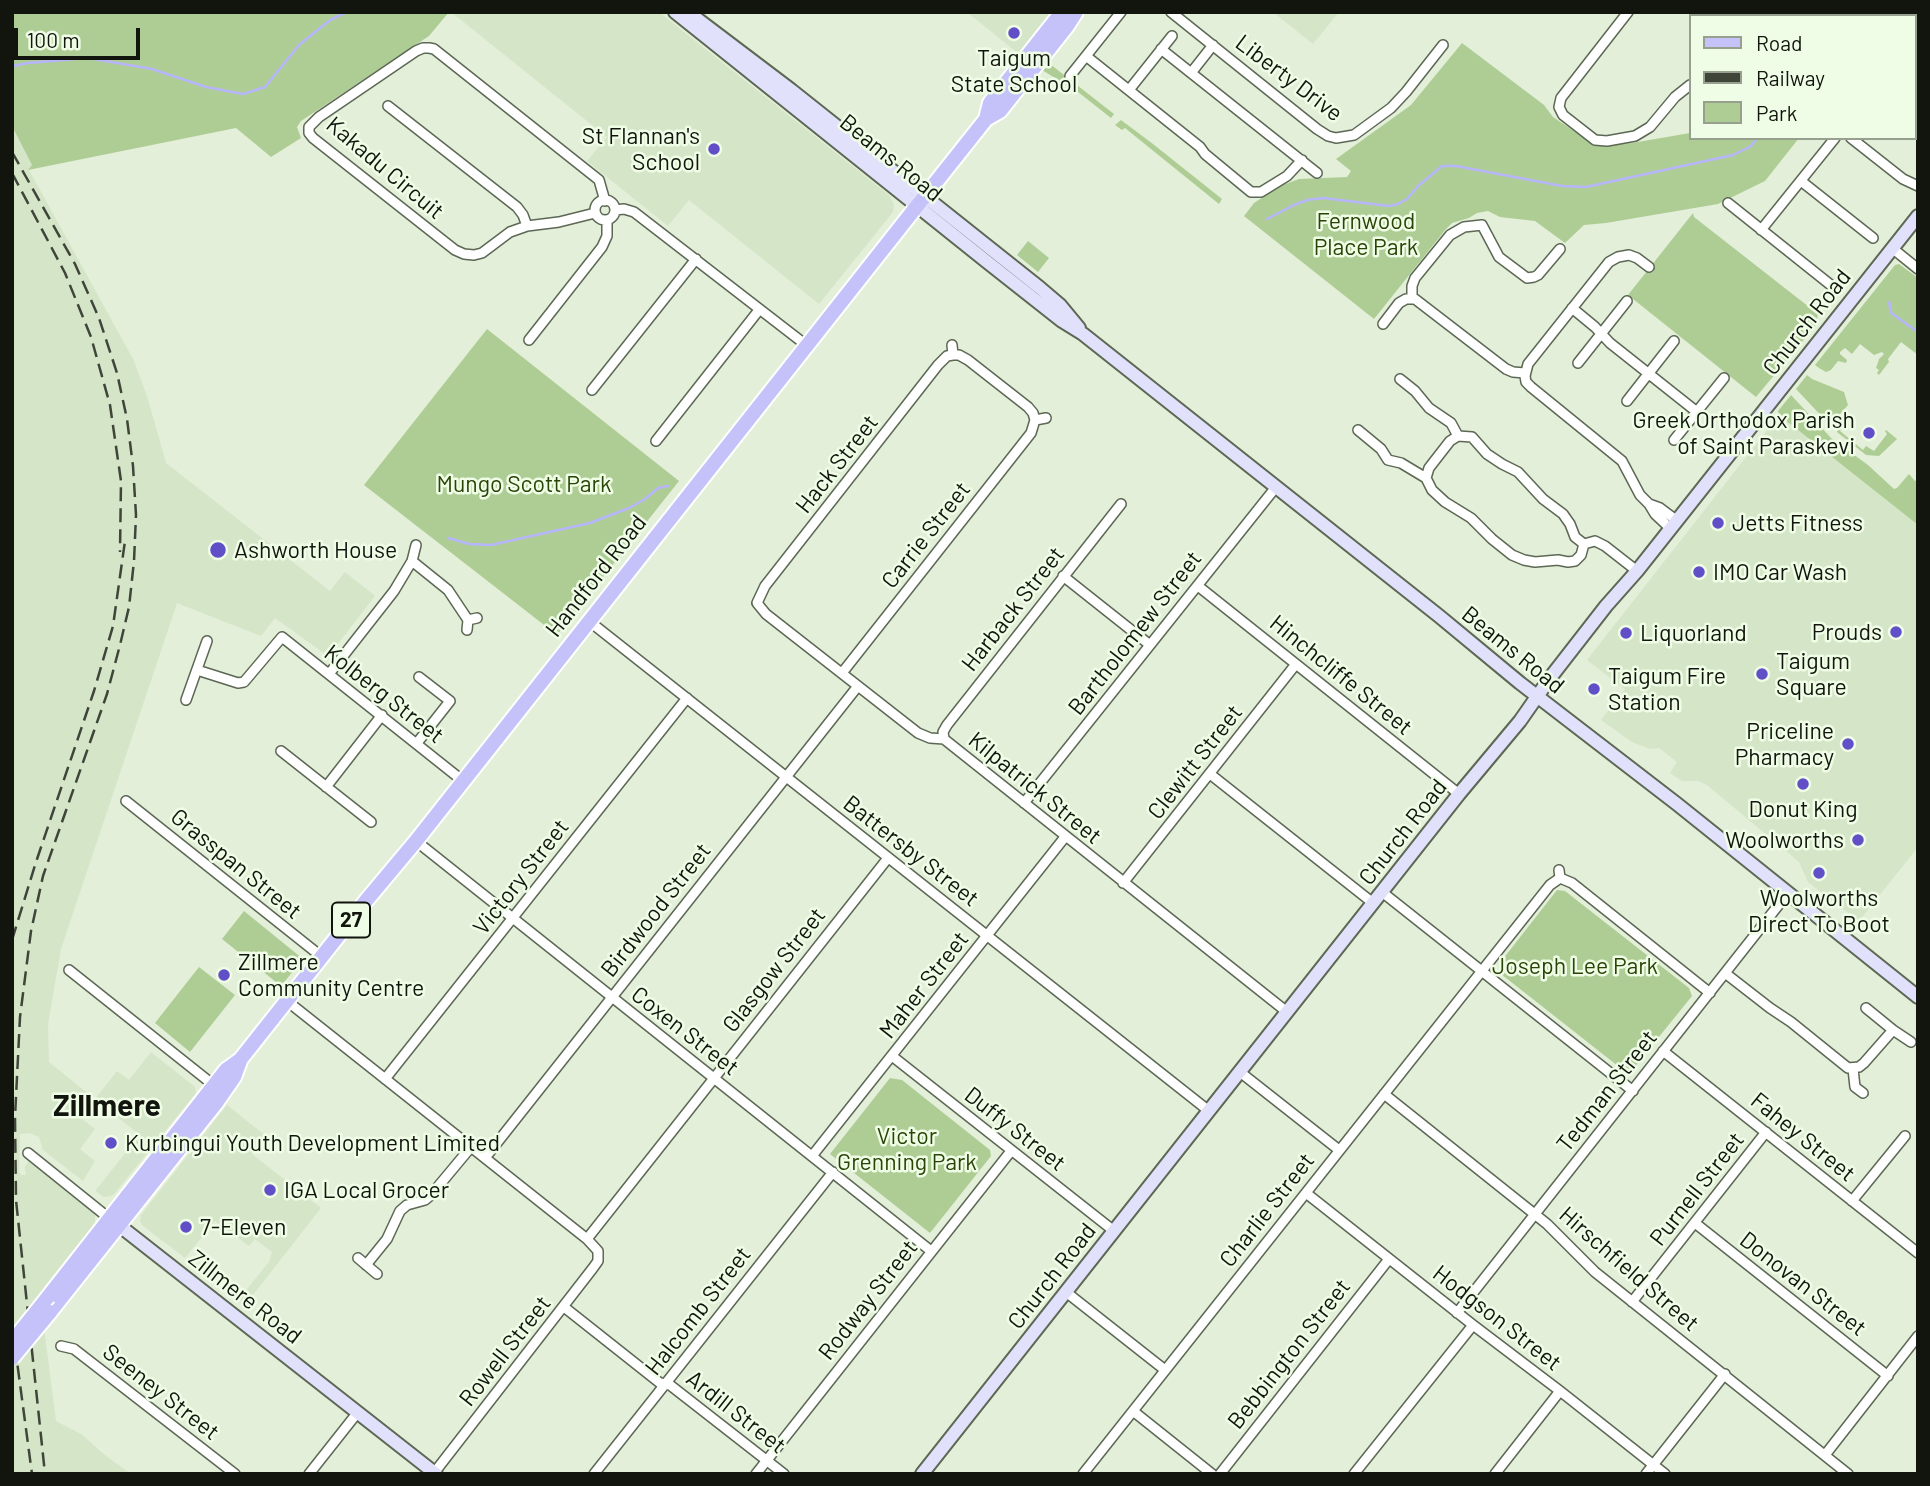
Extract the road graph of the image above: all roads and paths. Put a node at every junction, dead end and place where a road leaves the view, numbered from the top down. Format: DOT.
graph roads {
  1 [pos="675,12"];
  2 [pos="688,12"];
  3 [pos="1062,12"];
  4 [pos="1076,12"];
  5 [pos="1121,12"];
  6 [pos="1171,12"];
  7 [pos="1628,12"];
  8 [pos="1172,36"];
  9 [pos="1213,45"];
  10 [pos="1443,45"];
  11 [pos="1161,49"];
  12 [pos="1086,56"];
  13 [pos="1191,73"];
  14 [pos="1070,76"];
  15 [pos="1688,87"];
  16 [pos="1129,90"];
  17 [pos="388,106"];
  18 [pos="986,119"];
  19 [pos="1833,140"];
  20 [pos="1854,140"];
  21 [pos="1302,160"];
  22 [pos="1317,173"];
  23 [pos="1801,181"];
  24 [pos="1918,186"];
  25 [pos="605,201"];
  26 [pos="921,201"];
  27 [pos="1728,203"];
  28 [pos="615,210"];
  29 [pos="595,213"];
  30 [pos="1918,216"];
  31 [pos="607,220"];
  32 [pos="527,226"];
  33 [pos="1762,230"];
  34 [pos="1873,238"];
  35 [pos="1892,248"];
  36 [pos="1560,249"];
  37 [pos="696,259"];
  38 [pos="1649,267"];
  39 [pos="1918,269"];
  40 [pos="1832,286"];
  41 [pos="1412,298"];
  42 [pos="1627,301"];
  43 [pos="1572,308"];
  44 [pos="760,310"];
  45 [pos="1382,324"];
  46 [pos="1601,333"];
  47 [pos="529,340"];
  48 [pos="1674,341"];
  49 [pos="806,345"];
  50 [pos="1578,363"];
  51 [pos="1525,373"];
  52 [pos="1649,373"];
  53 [pos="1724,377"];
  54 [pos="1400,379"];
  55 [pos="592,390"];
  56 [pos="1627,401"];
  57 [pos="1698,412"];
  58 [pos="1046,418"];
  59 [pos="1035,419"];
  60 [pos="1358,430"];
  61 [pos="1458,436"];
  62 [pos="1674,440"];
  63 [pos="656,441"];
  64 [pos="1426,478"];
  65 [pos="1276,487"];
  66 [pos="1121,504"];
  67 [pos="1673,524"];
  68 [pos="1584,544"];
  69 [pos="416,545"];
  70 [pos="412,561"];
  71 [pos="1637,571"];
  72 [pos="1063,576"];
  73 [pos="1198,586"];
  74 [pos="757,603"];
  75 [pos="589,621"];
  76 [pos="471,622"];
  77 [pos="207,641"];
  78 [pos="1150,645"];
  79 [pos="1296,664"];
  80 [pos="197,670"];
  81 [pos="842,673"];
  82 [pos="329,674"];
  83 [pos="419,677"];
  84 [pos="858,686"];
  85 [pos="1537,697"];
  86 [pos="687,698"];
  87 [pos="186,700"];
  88 [pos="382,715"];
  89 [pos="944,739"];
  90 [pos="417,743"];
  91 [pos="281,751"];
  92 [pos="1210,774"];
  93 [pos="786,777"];
  94 [pos="463,781"];
  95 [pos="326,787"];
  96 [pos="1459,794"];
  97 [pos="126,801"];
  98 [pos="1024,803"];
  99 [pos="371,822"];
  100 [pos="1065,837"];
  101 [pos="416,841"];
  102 [pos="888,858"];
  103 [pos="1123,883"];
  104 [pos="1382,892"];
  105 [pos="1788,893"];
  106 [pos="1373,903"];
  107 [pos="513,919"];
  108 [pos="987,936"];
  109 [pos="322,957"];
  110 [pos="69,970"];
  111 [pos="1482,971"];
  112 [pos="1725,973"];
  113 [pos="1710,993"];
  114 [pos="611,997"];
  115 [pos="1918,997"];
  116 [pos="287,1001"];
  117 [pos="1867,1008"];
  118 [pos="1287,1012"];
  119 [pos="1893,1030"];
  120 [pos="1911,1042"];
  121 [pos="1663,1051"];
  122 [pos="892,1056"];
  123 [pos="1853,1069"];
  124 [pos="1240,1072"];
  125 [pos="713,1078"];
  126 [pos="385,1079"];
  127 [pos="219,1089"];
  128 [pos="1633,1091"];
  129 [pos="1863,1093"];
  130 [pos="1384,1094"];
  131 [pos="1209,1111"];
  132 [pos="1766,1132"];
  133 [pos="1905,1136"];
  134 [pos="471,1147"];
  135 [pos="1339,1150"];
  136 [pos="1011,1151"];
  137 [pos="28,1153"];
  138 [pos="812,1156"];
  139 [pos="485,1158"];
  140 [pos="833,1172"];
  141 [pos="1306,1193"];
  142 [pos="1852,1200"];
  143 [pos="1535,1214"];
  144 [pos="115,1223"];
  145 [pos="1695,1223"];
  146 [pos="1114,1231"];
  147 [pos="587,1239"];
  148 [pos="931,1251"];
  149 [pos="1918,1253"];
  150 [pos="1389,1259"];
  151 [pos="377,1274"];
  152 [pos="1066,1292"];
  153 [pos="1632,1302"];
  154 [pos="49,1304"];
  155 [pos="564,1307"];
  156 [pos="1457,1313"];
  157 [pos="1473,1325"];
  158 [pos="1918,1336"];
  159 [pos="12,1342"];
  160 [pos="61,1346"];
  161 [pos="12,1357"];
  162 [pos="1165,1370"];
  163 [pos="1725,1374"];
  164 [pos="1888,1376"];
  165 [pos="665,1384"];
  166 [pos="1560,1391"];
  167 [pos="1133,1411"];
  168 [pos="358,1412"];
  169 [pos="1825,1455"];
  170 [pos="766,1460"];
  171 [pos="1653,1465"];
  172 [pos="435,1473"];
  173 [pos="235,1474"];
  174 [pos="309,1474"];
  175 [pos="594,1474"];
  176 [pos="756,1474"];
  177 [pos="784,1474"];
  178 [pos="922,1474"];
  179 [pos="1083,1474"];
  180 [pos="1212,1474"];
  181 [pos="1220,1474"];
  182 [pos="1354,1474"];
  183 [pos="1495,1474"];
  184 [pos="1646,1474"];
  185 [pos="1665,1474"];
  186 [pos="1848,1474"];
  1 -- 26 [label="main road, Beams Road"];
  2 -- 26 [label="main road, Beams Road"];
  3 -- 18 [label="main road, Handford Road / 27"];
  4 -- 18 [label="main road, Handford Road / 27"];
  5 -- 12 [label="street"];
  6 -- 9 [label="street, Liberty Drive"];
  7 -- 15 [label="street"];
  8 -- 11 [label="street"];
  9 -- 10 [label="street, Liberty Drive"];
  9 -- 13 [label="street"];
  11 -- 13 [label="street"];
  11 -- 16 [label="street"];
  12 -- 14 [label="street"];
  12 -- 16 [label="street"];
  13 -- 21 [label="street"];
  16 -- 21 [label="street"];
  17 -- 32 [label="street"];
  18 -- 26 [label="main road, Handford Road / 27"];
  19 -- 23 [label="street"];
  20 -- 24 [label="street"];
  21 -- 22 [label="street"];
  23 -- 33 [label="street"];
  23 -- 34 [label="street"];
  25 -- 28 [label="street"];
  25 -- 29 [label="street"];
  25 -- 32 [label="street, Kakadu Circuit"];
  26 -- 49 [label="main road, Handford Road / 27"];
  26 -- 65 [label="main road, Beams Road"];
  27 -- 33 [label="street"];
  28 -- 31 [label="street"];
  28 -- 37 [label="street"];
  29 -- 31 [label="street"];
  29 -- 32 [label="street, Kakadu Circuit"];
  30 -- 35 [label="main road, Church Road"];
  31 -- 47 [label="street"];
  33 -- 40 [label="street"];
  35 -- 39 [label="street"];
  35 -- 67 [label="main road, Church Road"];
  36 -- 41 [label="street"];
  37 -- 44 [label="street"];
  37 -- 55 [label="street"];
  38 -- 43 [label="street"];
  41 -- 45 [label="street"];
  41 -- 51 [label="street"];
  42 -- 46 [label="street"];
  43 -- 46 [label="street"];
  43 -- 51 [label="street"];
  44 -- 49 [label="street"];
  44 -- 63 [label="street"];
  46 -- 50 [label="street"];
  46 -- 52 [label="street"];
  48 -- 52 [label="street"];
  49 -- 75 [label="main road, Handford Road / 27"];
  51 -- 67 [label="street"];
  52 -- 56 [label="street"];
  52 -- 57 [label="street"];
  53 -- 57 [label="street"];
  54 -- 61 [label="street"];
  57 -- 62 [label="street"];
  58 -- 59 [label="street"];
  59 -- 74 [label="street, Hack Street"];
  59 -- 81 [label="street, Carrie Street"];
  60 -- 64 [label="street"];
  61 -- 64 [label="street"];
  61 -- 68 [label="street"];
  64 -- 68 [label="street"];
  65 -- 73 [label="street, Bartholomew Street"];
  65 -- 85 [label="main road, Beams Road"];
  66 -- 72 [label="street, Harback Street"];
  67 -- 71 [label="main road, Church Road"];
  68 -- 71 [label="street"];
  69 -- 70 [label="street"];
  70 -- 76 [label="street"];
  70 -- 82 [label="street"];
  71 -- 85 [label="main road, Church Road"];
  72 -- 78 [label="street"];
  72 -- 89 [label="street, Harback Street"];
  73 -- 78 [label="street, Bartholomew Street"];
  73 -- 79 [label="street, Hinchcliffe Street"];
  74 -- 81 [label="street, Kilpatrick Street"];
  75 -- 86 [label="street, Battersby Street"];
  75 -- 94 [label="main road, Handford Road / 27"];
  77 -- 80 [label="street"];
  78 -- 98 [label="street, Bartholomew Street"];
  79 -- 92 [label="street, Clewitt Street"];
  79 -- 96 [label="street, Hinchcliffe Street"];
  80 -- 82 [label="street, Kolberg Street"];
  80 -- 87 [label="street"];
  81 -- 84 [label="street, Kilpatrick Street"];
  82 -- 88 [label="street, Kolberg Street"];
  83 -- 90 [label="street"];
  84 -- 89 [label="street, Kilpatrick Street"];
  84 -- 93 [label="street, Birdwood Street"];
  85 -- 96 [label="main road, Church Road"];
  85 -- 105 [label="main road, Beams Road"];
  86 -- 93 [label="street, Battersby Street"];
  86 -- 107 [label="street, Victory Street"];
  88 -- 90 [label="street, Kolberg Street"];
  88 -- 95 [label="street"];
  89 -- 98 [label="street, Kilpatrick Street"];
  90 -- 94 [label="street, Kolberg Street"];
  91 -- 95 [label="street"];
  92 -- 103 [label="street, Clewitt Street"];
  92 -- 106 [label="street"];
  93 -- 102 [label="street, Battersby Street"];
  93 -- 114 [label="street, Birdwood Street"];
  94 -- 101 [label="main road, Handford Road / 27"];
  95 -- 99 [label="street"];
  96 -- 104 [label="main road, Church Road"];
  97 -- 109 [label="street, Grasspan Street"];
  98 -- 100 [label="street, Kilpatrick Street"];
  100 -- 103 [label="street, Kilpatrick Street"];
  100 -- 108 [label="street, Maher Street"];
  101 -- 107 [label="street, Coxen Street"];
  101 -- 109 [label="main road, Handford Road / 27"];
  102 -- 108 [label="street, Battersby Street"];
  102 -- 125 [label="street, Glasgow Street"];
  103 -- 118 [label="street, Kilpatrick Street"];
  104 -- 106 [label="main road, Church Road"];
  104 -- 111 [label="street"];
  105 -- 112 [label="street, Tedman Street"];
  105 -- 115 [label="main road, Beams Road"];
  106 -- 118 [label="main road, Church Road"];
  107 -- 114 [label="street, Coxen Street"];
  107 -- 126 [label="street, Victory Street"];
  108 -- 122 [label="street, Maher Street"];
  108 -- 131 [label="street, Battersby Street"];
  109 -- 116 [label="main road, Handford Road / 27"];
  110 -- 127 [label="street"];
  111 -- 113 [label="street, Charlie Street"];
  111 -- 128 [label="street"];
  111 -- 130 [label="street, Charlie Street"];
  112 -- 113 [label="street, Tedman Street"];
  112 -- 123 [label="street"];
  113 -- 121 [label="street, Tedman Street"];
  114 -- 125 [label="street, Coxen Street"];
  114 -- 139 [label="street, Birdwood Street"];
  116 -- 126 [label="street"];
  116 -- 127 [label="main road, Handford Road / 27"];
  117 -- 119 [label="street"];
  118 -- 124 [label="main road, Church Road"];
  119 -- 120 [label="street"];
  119 -- 123 [label="street"];
  121 -- 128 [label="street, Tedman Street"];
  121 -- 132 [label="street, Fahey Street"];
  122 -- 136 [label="street, Duffy Street"];
  122 -- 138 [label="street, Maher Street"];
  123 -- 129 [label="street"];
  124 -- 131 [label="main road, Church Road"];
  124 -- 135 [label="street"];
  125 -- 138 [label="street, Coxen Street"];
  125 -- 147 [label="street, Glasgow Street"];
  126 -- 134 [label="street"];
  127 -- 144 [label="main road, Handford Road / 27"];
  128 -- 143 [label="street, Tedman Street"];
  130 -- 135 [label="street, Charlie Street"];
  130 -- 143 [label="street, Hirschfield Street"];
  131 -- 146 [label="main road, Church Road"];
  132 -- 142 [label="street, Fahey Street"];
  132 -- 145 [label="street, Purnell Street"];
  133 -- 142 [label="street"];
  134 -- 139 [label="street"];
  134 -- 151 [label="street"];
  135 -- 141 [label="street, Charlie Street"];
  136 -- 146 [label="street, Duffy Street"];
  136 -- 148 [label="street, Rodway Street"];
  137 -- 144 [label="street, Zillmere Road"];
  138 -- 140 [label="street, Coxen Street"];
  139 -- 147 [label="street"];
  140 -- 148 [label="street, Coxen Street"];
  140 -- 165 [label="street, Halcomb Street"];
  141 -- 150 [label="street, Hodgson Street"];
  141 -- 162 [label="street, Charlie Street"];
  142 -- 149 [label="street, Fahey Street"];
  143 -- 153 [label="street, Hirschfield Street"];
  143 -- 156 [label="street, Tedman Street"];
  144 -- 154 [label="main road, Handford Road / 27"];
  144 -- 168 [label="main road, Zillmere Road"];
  145 -- 153 [label="street, Purnell Street"];
  145 -- 164 [label="street, Donovan Street"];
  146 -- 152 [label="main road, Church Road"];
  147 -- 155 [label="street, Rowell Street"];
  148 -- 170 [label="street, Rodway Street"];
  150 -- 156 [label="street, Hodgson Street"];
  150 -- 181 [label="street, Bebbington Street"];
  152 -- 162 [label="street"];
  152 -- 178 [label="main road, Church Road"];
  153 -- 163 [label="street, Hirschfield Street"];
  154 -- 159 [label="main road, 27, bridge"];
  154 -- 161 [label="main road, 27, bridge"];
  155 -- 165 [label="street, Ardill Street"];
  155 -- 172 [label="street, Rowell Street"];
  156 -- 157 [label="street, Hodgson Street"];
  157 -- 166 [label="street, Hodgson Street"];
  157 -- 182 [label="street"];
  158 -- 164 [label="street"];
  160 -- 173 [label="street, Seeney Street"];
  162 -- 167 [label="street, Charlie Street"];
  163 -- 169 [label="street, Hirschfield Street"];
  163 -- 171 [label="street"];
  164 -- 169 [label="street"];
  165 -- 170 [label="street, Ardill Street"];
  165 -- 175 [label="street, Halcomb Street"];
  166 -- 171 [label="street, Hodgson Street"];
  166 -- 183 [label="street"];
  167 -- 179 [label="street, Charlie Street"];
  167 -- 180 [label="street"];
  168 -- 172 [label="main road, Zillmere Road"];
  168 -- 174 [label="street"];
  169 -- 186 [label="street, Hirschfield Street"];
  170 -- 176 [label="street, Rodway Street"];
  170 -- 177 [label="street, Ardill Street"];
  171 -- 184 [label="street"];
  171 -- 185 [label="street, Hodgson Street"];
}
